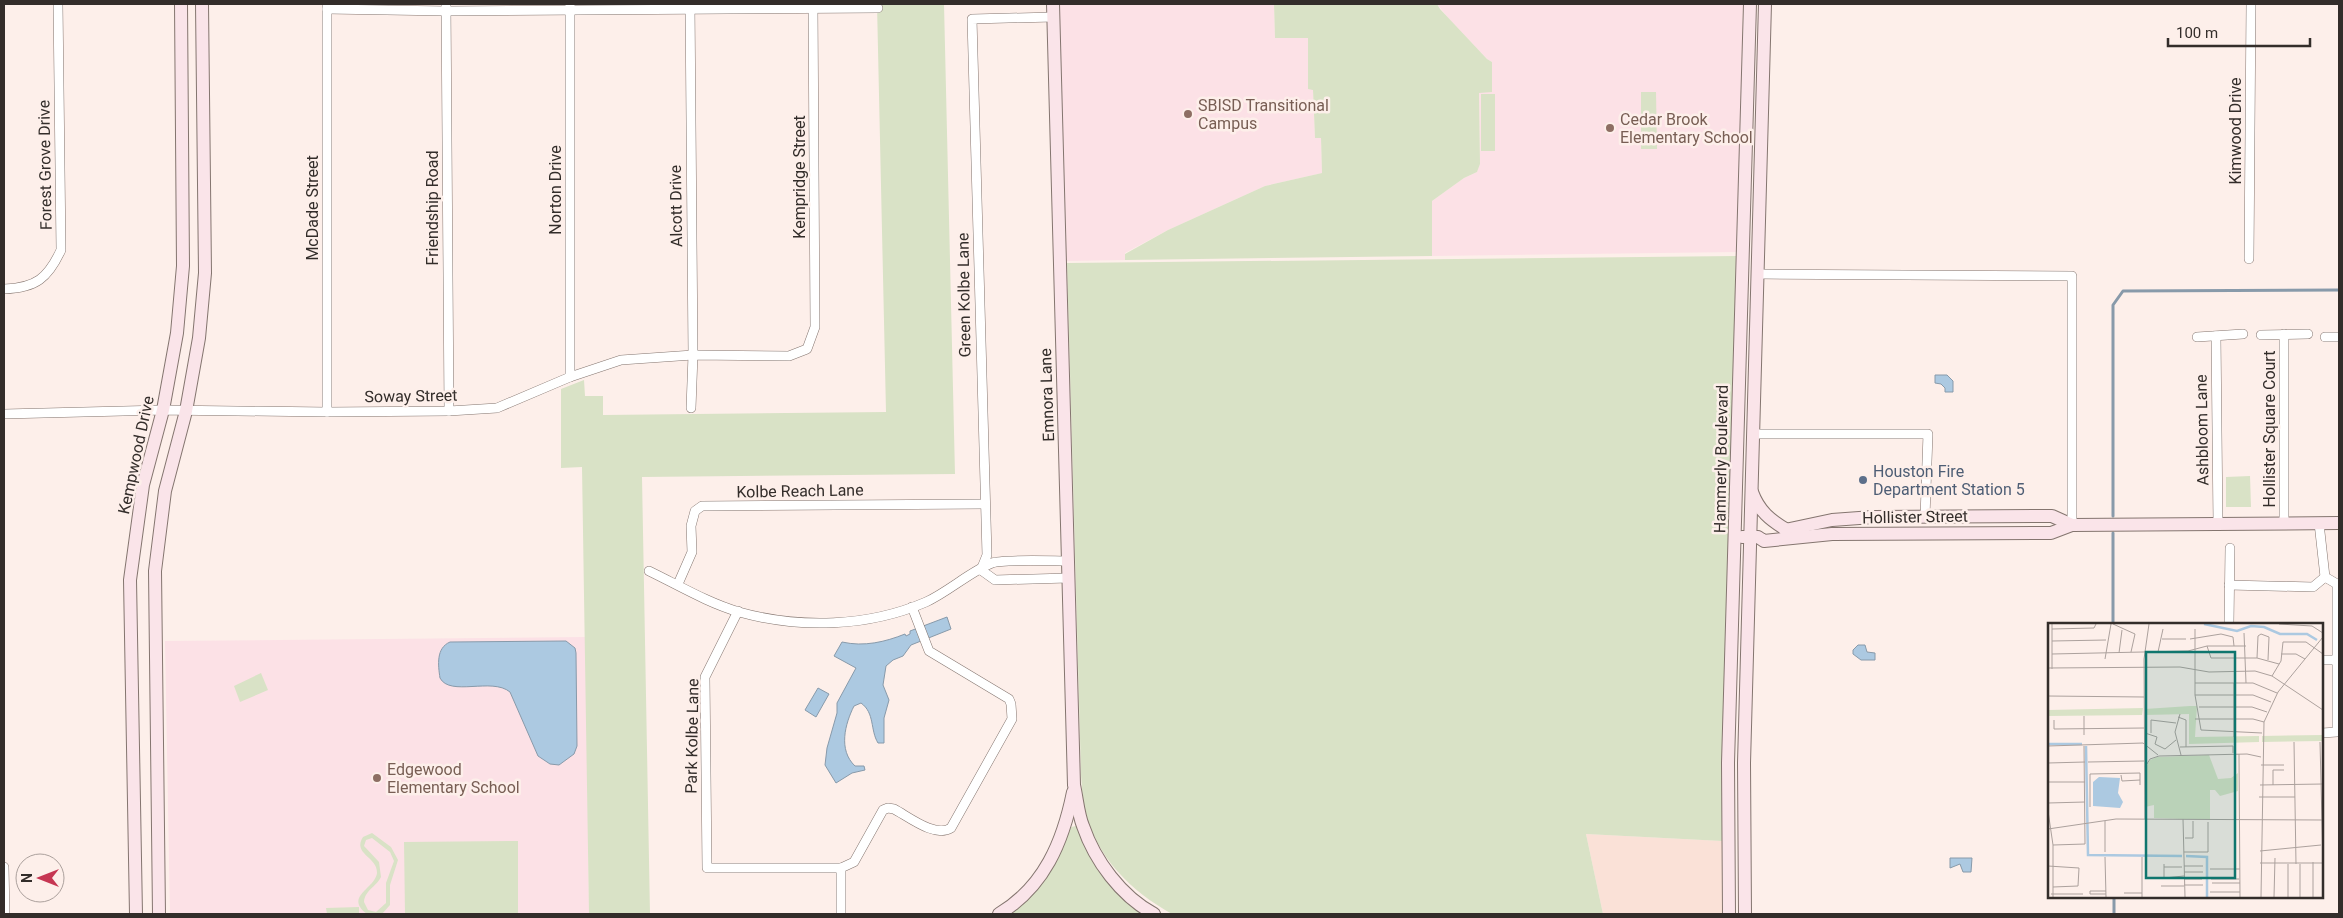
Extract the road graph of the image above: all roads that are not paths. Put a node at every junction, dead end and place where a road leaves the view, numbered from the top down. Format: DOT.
graph roads {
  1 [pos="58,4"];
  2 [pos="181,4"];
  3 [pos="202,4"];
  4 [pos="1750,4"];
  5 [pos="1765,4"];
  6 [pos="2251,4"];
  7 [pos="327,6"];
  8 [pos="570,6"];
  9 [pos="690,6"];
  10 [pos="813,6"];
  11 [pos="446,7"];
  12 [pos="878,8"];
  13 [pos="1053,10"];
  14 [pos="181,31"];
  15 [pos="203,33"];
  16 [pos="1746,147"];
  17 [pos="1760,147"];
  18 [pos="182,162"];
  19 [pos="204,164"];
  20 [pos="2249,259"];
  21 [pos="1758,274"];
  22 [pos="181,288"];
  23 [pos="4,289"];
  24 [pos="204,292"];
  25 [pos="1740,331"];
  26 [pos="1756,332"];
  27 [pos="2244,334"];
  28 [pos="2284,334"];
  29 [pos="2308,334"];
  30 [pos="2261,335"];
  31 [pos="2216,336"];
  32 [pos="2197,337"];
  33 [pos="2325,337"];
  34 [pos="2339,337"];
  35 [pos="808,349"];
  36 [pos="693,355"];
  37 [pos="570,377"];
  38 [pos="691,408"];
  39 [pos="163,410"];
  40 [pos="186,411"];
  41 [pos="449,411"];
  42 [pos="327,412"];
  43 [pos="4,414"];
  44 [pos="1753,434"];
  45 [pos="1751,490"];
  46 [pos="984,504"];
  47 [pos="1925,517"];
  48 [pos="2284,523"];
  49 [pos="2319,523"];
  50 [pos="2339,523"];
  51 [pos="2218,524"];
  52 [pos="2072,525"];
  53 [pos="136,530"];
  54 [pos="1787,530"];
  55 [pos="160,534"];
  56 [pos="1735,537"];
  57 [pos="1754,537"];
  58 [pos="2230,548"];
  59 [pos="1068,561"];
  60 [pos="981,570"];
  61 [pos="649,571"];
  62 [pos="2325,576"];
  63 [pos="1068,578"];
  64 [pos="678,584"];
  65 [pos="2229,585"];
  66 [pos="912,607"];
  67 [pos="738,611"];
  68 [pos="2229,623"];
  69 [pos="2323,660"];
  70 [pos="2338,660"];
  71 [pos="2323,733"];
  72 [pos="134,777"];
  73 [pos="157,778"];
  74 [pos="1074,785"];
  75 [pos="4,867"];
  76 [pos="841,868"];
  77 [pos="4,914"];
  78 [pos="136,914"];
  79 [pos="159,914"];
  80 [pos="841,914"];
  81 [pos="999,914"];
  82 [pos="1154,914"];
  83 [pos="1729,914"];
  84 [pos="1745,914"];
  1 -- 23 [label="street, Forest Grove Drive"];
  2 -- 14 [label="main road, Kempwood Drive"];
  3 -- 15 [label="main road"];
  4 -- 16 [label="main road, Hammerly Boulevard"];
  5 -- 17 [label="main road, Hammerly Boulevard"];
  6 -- 20 [label="street, Kimwood Drive"];
  7 -- 11 [label="street"];
  7 -- 42 [label="street, McDade Street"];
  8 -- 9 [label="street"];
  8 -- 11 [label="street"];
  8 -- 37 [label="street, Norton Drive"];
  9 -- 10 [label="street"];
  9 -- 36 [label="street, Alcott Drive"];
  10 -- 12 [label="street"];
  10 -- 35 [label="street, Kempridge Street"];
  11 -- 41 [label="street, Friendship Road"];
  13 -- 46 [label="street, Green Kolbe Lane"];
  13 -- 59 [label="main road, Emnora Lane"];
  14 -- 15 [label="main road"];
  14 -- 18 [label="main road, Kempwood Drive"];
  15 -- 19 [label="main road"];
  16 -- 17 [label="main road"];
  16 -- 25 [label="main road, Hammerly Boulevard"];
  17 -- 21 [label="main road, Hammerly Boulevard"];
  18 -- 19 [label="main road"];
  18 -- 22 [label="main road, Kempwood Drive"];
  19 -- 24 [label="main road"];
  21 -- 26 [label="main road, Hammerly Boulevard"];
  21 -- 52 [label="street"];
  22 -- 24 [label="main road"];
  22 -- 39 [label="main road, Kempwood Drive"];
  24 -- 40 [label="main road"];
  25 -- 26 [label="main road"];
  25 -- 56 [label="main road, Hammerly Boulevard"];
  26 -- 44 [label="main road, Hammerly Boulevard"];
  27 -- 31 [label="street"];
  28 -- 29 [label="street"];
  28 -- 30 [label="street"];
  28 -- 48 [label="street, Hollister Square Court"];
  31 -- 32 [label="street"];
  31 -- 51 [label="street, Ashbloom Lane"];
  33 -- 34 [label="street"];
  35 -- 36 [label="street, Soway Street"];
  36 -- 37 [label="street, Soway Street"];
  36 -- 38 [label="street, Alcott Drive"];
  37 -- 41 [label="street, Soway Street"];
  39 -- 40 [label="street, Soway Street"];
  39 -- 43 [label="street, Soway Street"];
  39 -- 53 [label="main road, Kempwood Drive"];
  40 -- 42 [label="street, Soway Street"];
  40 -- 55 [label="main road"];
  41 -- 42 [label="street, Soway Street"];
  44 -- 45 [label="main road, Hammerly Boulevard"];
  44 -- 47 [label="street"];
  45 -- 54 [label="main road"];
  45 -- 57 [label="main road, Hammerly Boulevard"];
  46 -- 60 [label="street, Green Kolbe Lane"];
  46 -- 64 [label="street, Kolbe Reach Lane"];
  47 -- 52 [label="main road, Hollister Street"];
  47 -- 54 [label="main road, Hollister Street"];
  48 -- 49 [label="main road, Hollister Street"];
  48 -- 51 [label="main road, Hollister Street"];
  49 -- 50 [label="main road, Hollister Street"];
  49 -- 62 [label="street"];
  51 -- 52 [label="main road, Hollister Street"];
  52 -- 57 [label="main road, Hollister Street"];
  53 -- 55 [label="main road"];
  53 -- 72 [label="main road, Kempwood Drive"];
  54 -- 57 [label="main road, Hollister Street"];
  55 -- 73 [label="main road"];
  56 -- 57 [label="main road, Hollister Street"];
  56 -- 83 [label="main road, Hammerly Boulevard"];
  57 -- 84 [label="main road, Hammerly Boulevard"];
  58 -- 65 [label="street"];
  59 -- 60 [label="street"];
  59 -- 63 [label="main road, Emnora Lane"];
  60 -- 63 [label="street"];
  60 -- 66 [label="street"];
  61 -- 64 [label="street"];
  62 -- 65 [label="street"];
  62 -- 70 [label="street"];
  63 -- 74 [label="main road, Emnora Lane"];
  64 -- 67 [label="street"];
  65 -- 68 [label="street"];
  66 -- 67 [label="street"];
  66 -- 76 [label="street"];
  67 -- 76 [label="street, Park Kolbe Lane"];
  69 -- 70 [label="street"];
  70 -- 71 [label="street"];
  72 -- 73 [label="main road"];
  72 -- 78 [label="main road, Kempwood Drive"];
  73 -- 79 [label="main road"];
  74 -- 81 [label="main road, Emnora Lane"];
  74 -- 82 [label="main road, Emnora Lane"];
  75 -- 77 [label="street"];
  76 -- 80 [label="street"];
}
